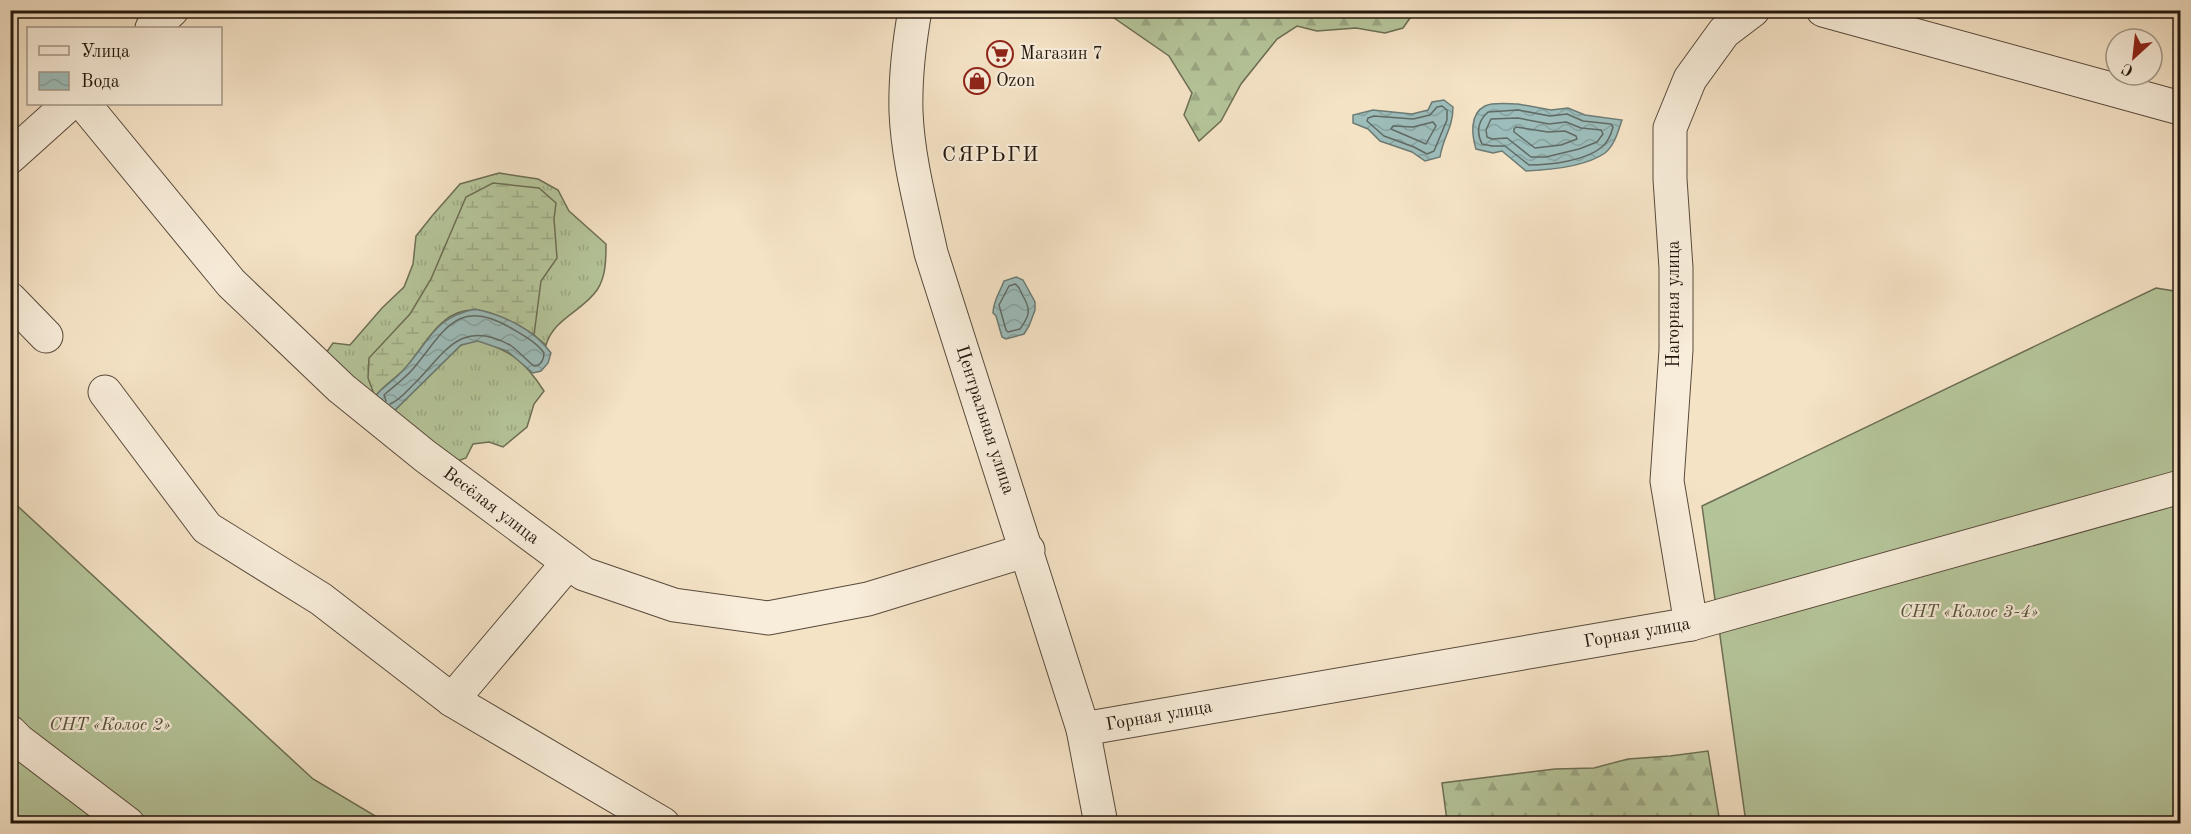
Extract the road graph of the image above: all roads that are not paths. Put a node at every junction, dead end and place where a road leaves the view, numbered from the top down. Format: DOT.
graph roads {
  1 [pos="172,10"];
  2 [pos="915,10"];
  3 [pos="1752,10"];
  4 [pos="1823,10"];
  5 [pos="153,27"];
  6 [pos="68,105"];
  7 [pos="85,105"];
  8 [pos="2181,108"];
  9 [pos="10,157"];
  10 [pos="10,299"];
  11 [pos="46,336"];
  12 [pos="105,392"];
  13 [pos="2181,487"];
  14 [pos="1028,550"];
  15 [pos="567,564"];
  16 [pos="1691,624"];
  17 [pos="452,700"];
  18 [pos="1083,729"];
  19 [pos="13,741"];
  20 [pos="128,824"];
  21 [pos="663,824"];
  22 [pos="1101,824"];
  1 -- 5 [label="street"];
  2 -- 14 [label="street, Центральная улица"];
  3 -- 16 [label="street, Нагорная улица"];
  4 -- 8 [label="street"];
  6 -- 9 [label="street"];
  7 -- 15 [label="street, Весёлая улица"];
  10 -- 11 [label="street"];
  12 -- 17 [label="street"];
  13 -- 16 [label="street, Горная улица"];
  14 -- 15 [label="street, Весёлая улица"];
  14 -- 18 [label="street, Центральная улица"];
  15 -- 17 [label="street"];
  16 -- 18 [label="street, Горная улица"];
  17 -- 21 [label="street"];
  18 -- 22 [label="street, Центральная улица"];
  19 -- 20 [label="street"];
}
